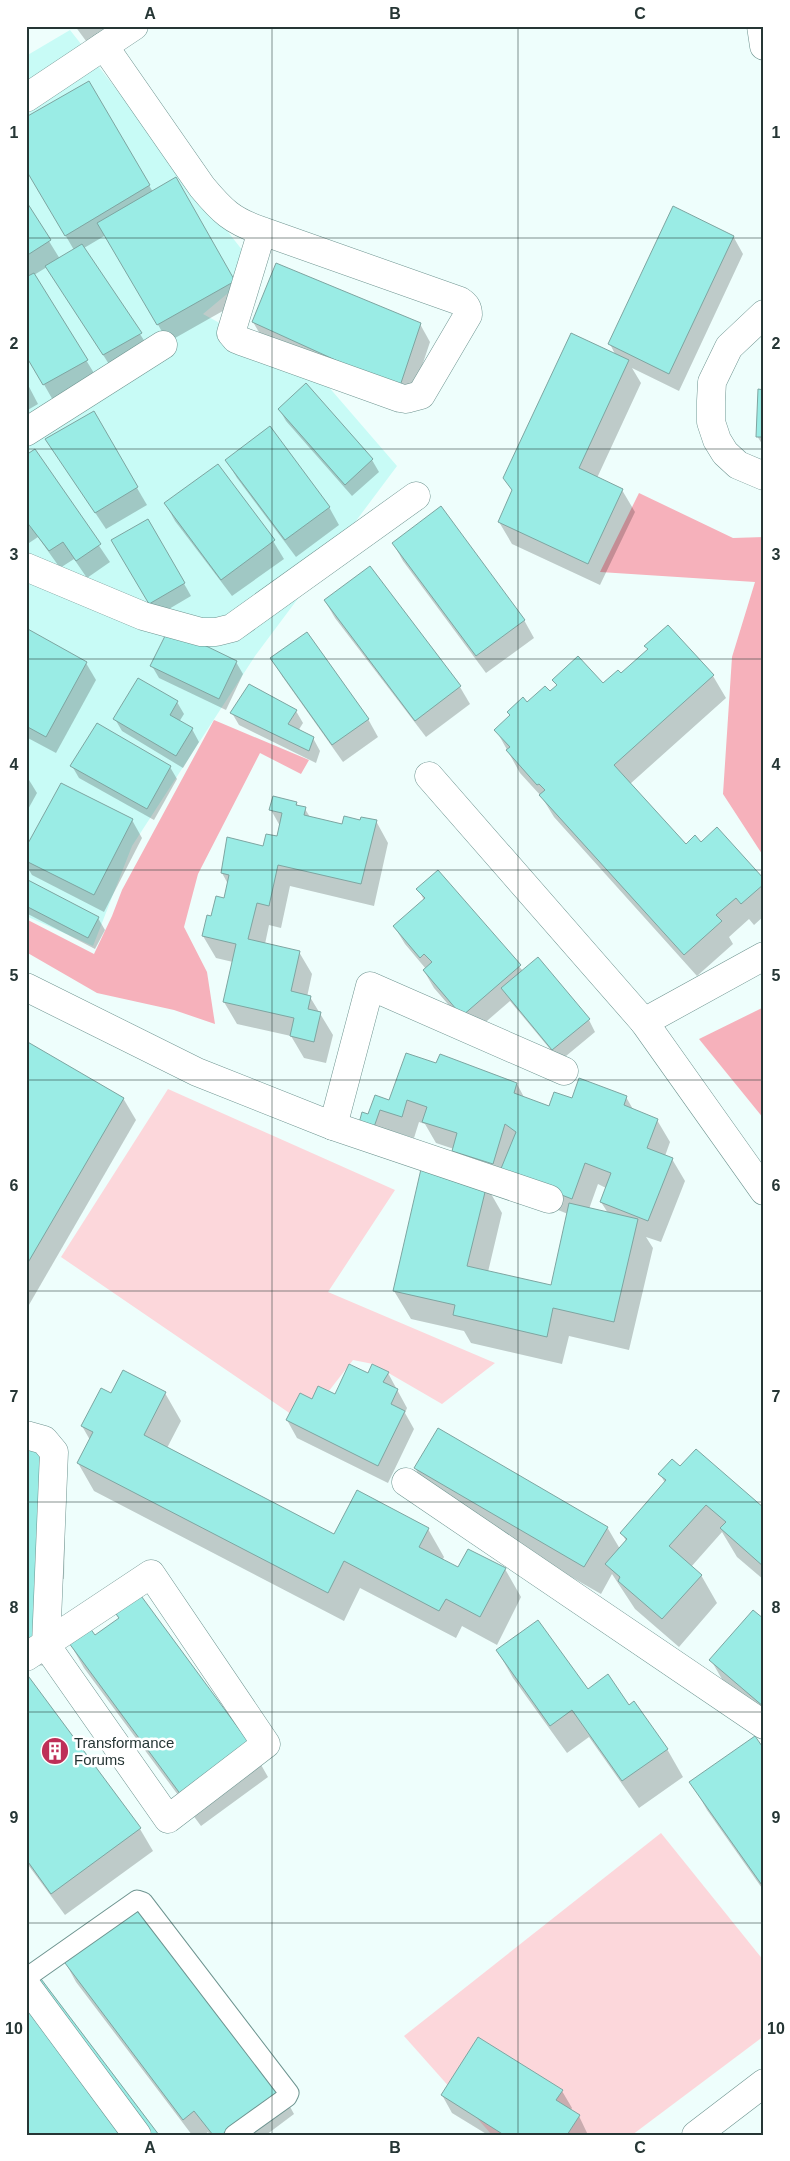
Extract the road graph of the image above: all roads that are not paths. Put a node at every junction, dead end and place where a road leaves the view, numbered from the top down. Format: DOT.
graph roads {
  1 [pos="134,26"];
  2 [pos="761,26"];
  3 [pos="104,46"];
  4 [pos="764,46"];
  5 [pos="26,98"];
  6 [pos="262,231"];
  7 [pos="764,314"];
  8 [pos="163,345"];
  9 [pos="26,432"];
  10 [pos="764,476"];
  11 [pos="416,496"];
  12 [pos="26,567"];
  13 [pos="429,776"];
  14 [pos="764,956"];
  15 [pos="26,988"];
  16 [pos="644,1022"];
  17 [pos="564,1071"];
  18 [pos="332,1126"];
  19 [pos="764,1191"];
  20 [pos="549,1199"];
  21 [pos="26,1435"];
  22 [pos="406,1482"];
  23 [pos="36,1651"];
  24 [pos="764,1725"];
  25 [pos="26,1978"];
  26 [pos="26,1985"];
  27 [pos="764,2083"];
  28 [pos="137,2135"];
  29 [pos="234,2135"];
  30 [pos="696,2135"];
  1 -- 3 [label="street"];
  2 -- 4 [label="street"];
  3 -- 5 [label="street"];
  3 -- 6 [label="street"];
  6 -- 6 [label="street"];
  7 -- 10 [label="street"];
  8 -- 9 [label="street"];
  11 -- 12 [label="street"];
  13 -- 16 [label="street"];
  14 -- 16 [label="street"];
  15 -- 18 [label="street"];
  16 -- 19 [label="street"];
  17 -- 18 [label="street"];
  18 -- 20 [label="street"];
  21 -- 23 [label="street"];
  22 -- 24 [label="street"];
  23 -- 23 [label="street"];
  25 -- 29 [label="lane"];
  26 -- 28 [label="street"];
  27 -- 30 [label="street"];
}
